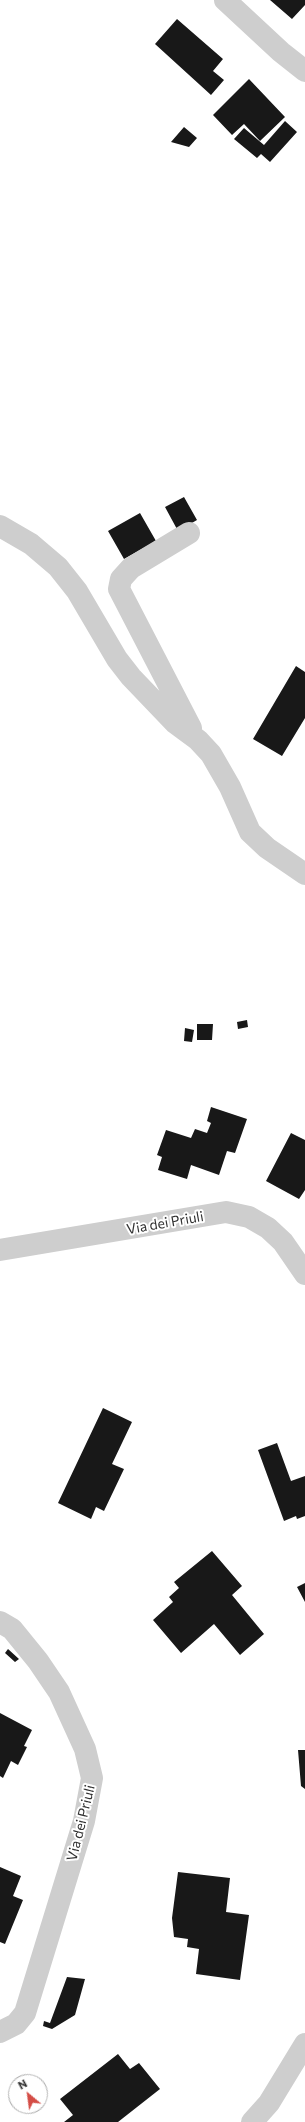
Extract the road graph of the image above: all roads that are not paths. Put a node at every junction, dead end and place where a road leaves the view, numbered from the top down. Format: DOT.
graph roads {
  1 [pos="225,0"];
  2 [pos="305,71"];
  3 [pos="0,526"];
  4 [pos="189,533"];
  5 [pos="198,740"];
  6 [pos="305,874"];
  7 [pos="0,1250"];
  8 [pos="305,1274"];
  9 [pos="0,1622"];
  10 [pos="0,2032"];
  11 [pos="305,2044"];
  12 [pos="252,2122"];
  1 -- 2 [label="street"];
  3 -- 5 [label="street"];
  4 -- 5 [label="street"];
  5 -- 6 [label="street"];
  7 -- 8 [label="street, Via dei Priuli"];
  9 -- 10 [label="street, Via dei Priuli"];
  11 -- 12 [label="street"];
}
